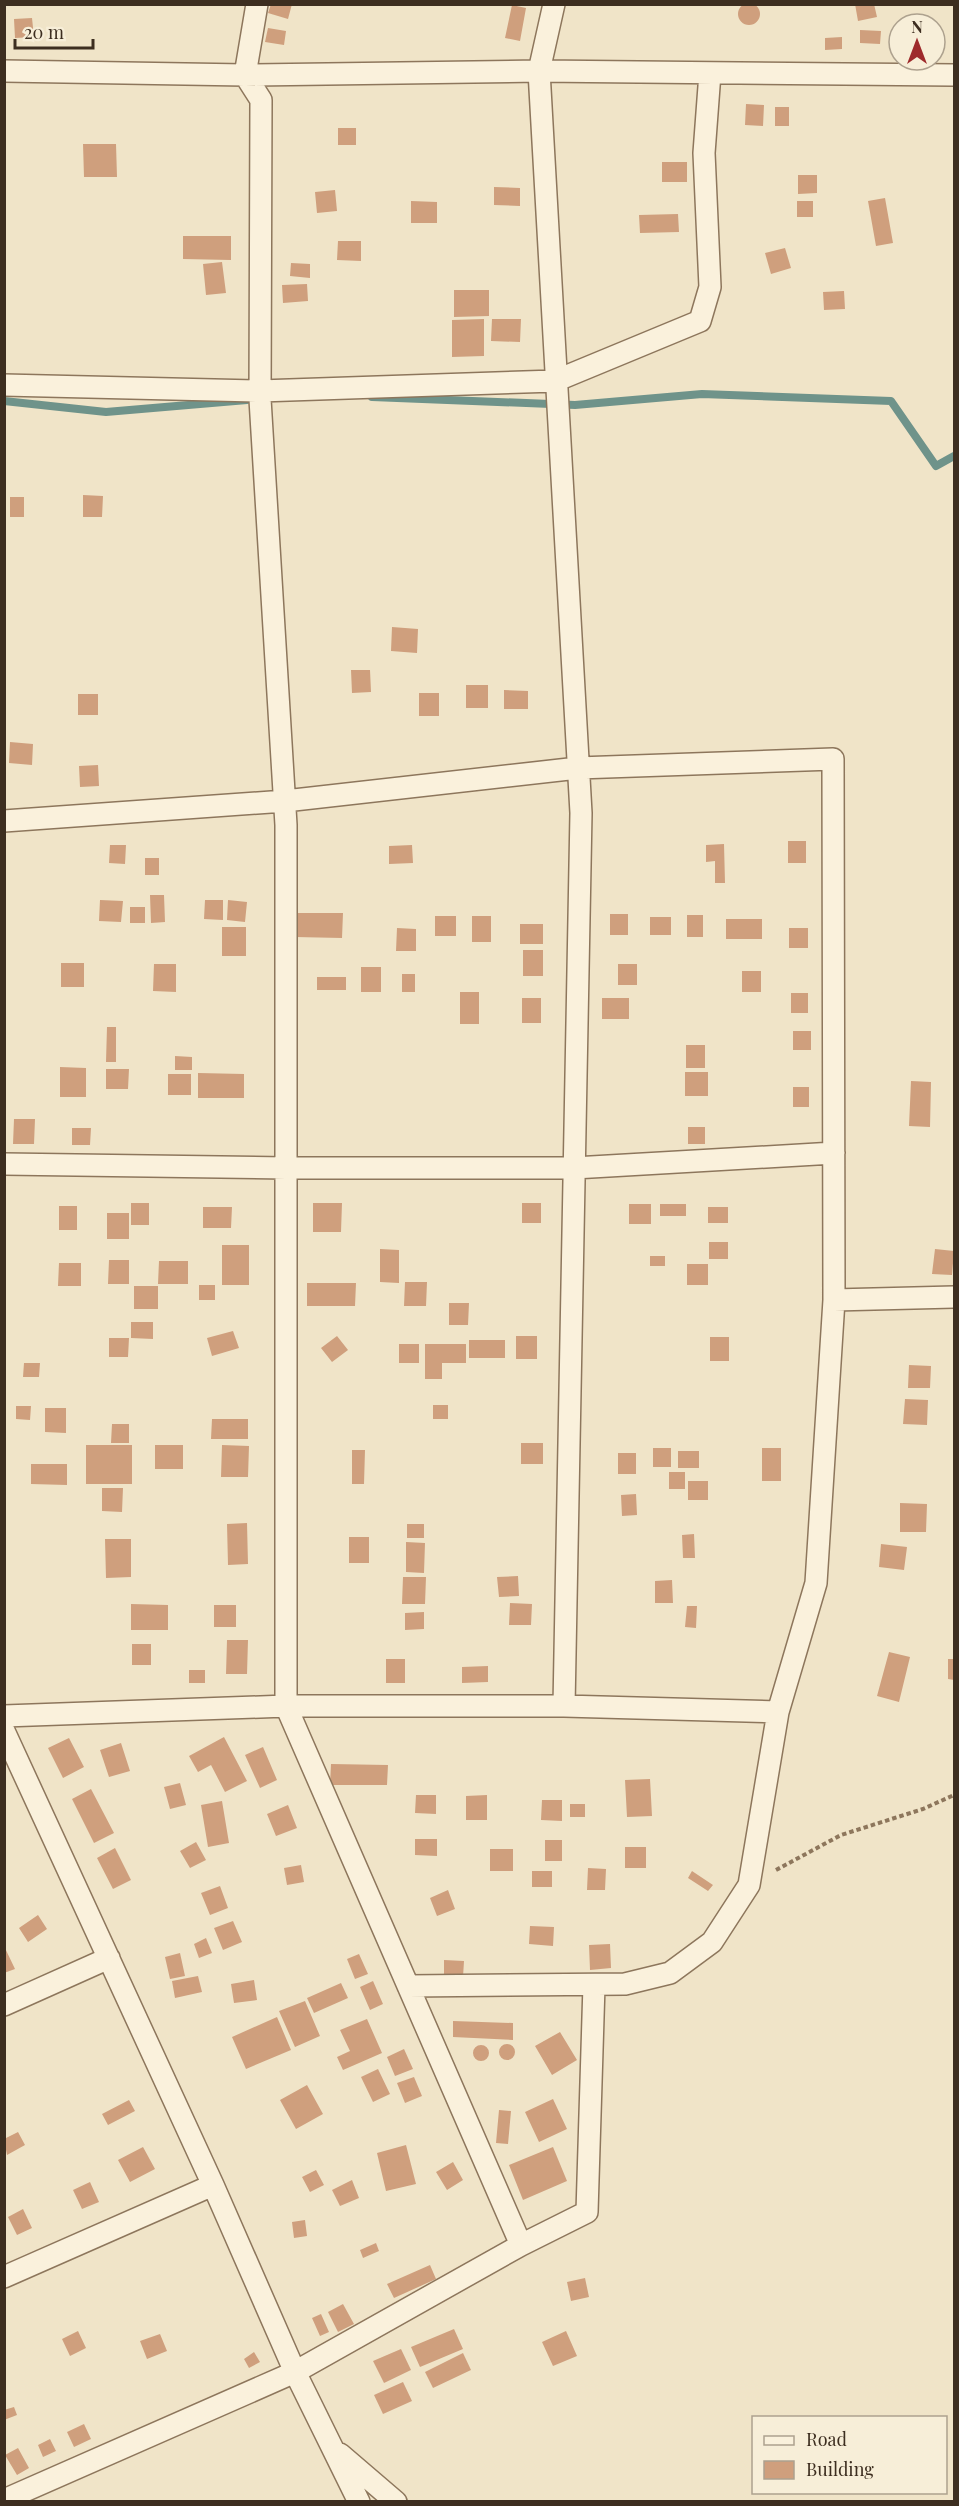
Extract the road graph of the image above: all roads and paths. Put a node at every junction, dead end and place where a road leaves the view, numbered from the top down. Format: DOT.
graph roads {
  1 [pos="257,4"];
  2 [pos="554,4"];
  3 [pos="4,71"];
  4 [pos="539,71"];
  5 [pos="710,74"];
  6 [pos="245,75"];
  7 [pos="954,75"];
  8 [pos="555,381"];
  9 [pos="4,385"];
  10 [pos="260,391"];
  11 [pos="578,768"];
  12 [pos="285,801"];
  13 [pos="4,821"];
  14 [pos="834,1153"];
  15 [pos="4,1164"];
  16 [pos="286,1168"];
  17 [pos="574,1168"];
  18 [pos="954,1297"];
  19 [pos="834,1300"];
  20 [pos="286,1706"];
  21 [pos="564,1706"];
  22 [pos="778,1712"];
  23 [pos="4,1716"];
  24 [pos="4,1731"];
  25 [pos="954,1795"];
  26 [pos="749,1885"];
  27 [pos="109,1958"];
  28 [pos="594,1985"];
  29 [pos="408,1986"];
  30 [pos="4,2005"];
  31 [pos="213,2185"];
  32 [pos="520,2245"];
  33 [pos="4,2277"];
  34 [pos="295,2372"];
  35 [pos="335,2450"];
  36 [pos="4,2500"];
  37 [pos="359,2502"];
  38 [pos="396,2502"];
  1 -- 6 [label="street"];
  2 -- 4 [label="street"];
  3 -- 6 [label="street"];
  4 -- 5 [label="street"];
  4 -- 6 [label="street"];
  4 -- 8 [label="street"];
  5 -- 7 [label="street"];
  5 -- 8 [label="street"];
  6 -- 10 [label="street"];
  8 -- 10 [label="street"];
  8 -- 11 [label="street"];
  9 -- 10 [label="street"];
  10 -- 12 [label="street"];
  11 -- 12 [label="street"];
  11 -- 14 [label="street"];
  11 -- 17 [label="street"];
  12 -- 13 [label="street"];
  12 -- 16 [label="street"];
  14 -- 17 [label="street"];
  14 -- 19 [label="street"];
  15 -- 16 [label="street"];
  16 -- 17 [label="street"];
  16 -- 20 [label="street"];
  17 -- 21 [label="street"];
  18 -- 19 [label="street"];
  19 -- 22 [label="street"];
  20 -- 21 [label="street"];
  20 -- 23 [label="street"];
  20 -- 29 [label="street"];
  21 -- 22 [label="street"];
  22 -- 26 [label="street"];
  24 -- 27 [label="street"];
  25 -- 26 [label="path"];
  26 -- 28 [label="street"];
  27 -- 30 [label="street"];
  27 -- 31 [label="street"];
  28 -- 29 [label="street"];
  28 -- 32 [label="street"];
  29 -- 32 [label="street"];
  31 -- 33 [label="street"];
  31 -- 34 [label="street"];
  32 -- 34 [label="street"];
  34 -- 35 [label="street"];
  34 -- 36 [label="street"];
  35 -- 37 [label="street"];
  35 -- 38 [label="street"];
}
